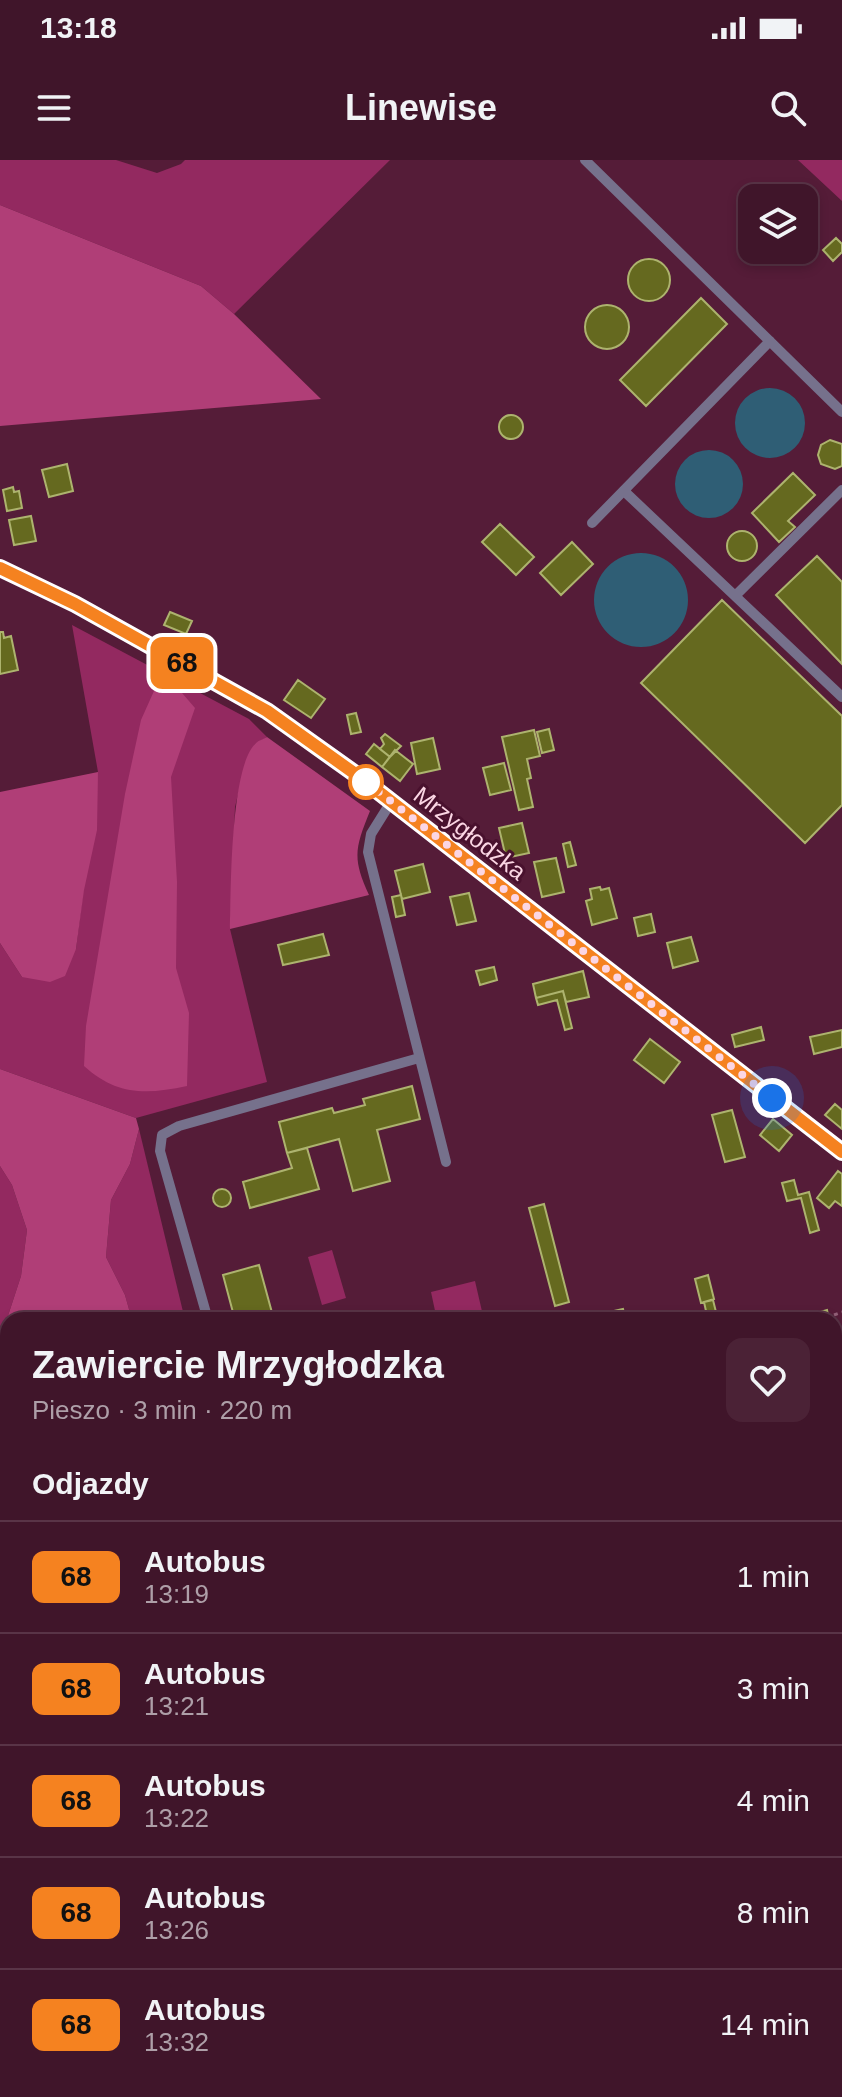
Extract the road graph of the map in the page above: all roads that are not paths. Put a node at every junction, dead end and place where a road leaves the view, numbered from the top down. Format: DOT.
graph roads {
  1 [pos="585,160"];
  2 [pos="770,341"];
  3 [pos="842,412"];
  4 [pos="842,490"];
  5 [pos="624,491"];
  6 [pos="592,523"];
  7 [pos="0,568"];
  8 [pos="735,596"];
  9 [pos="842,697"];
  10 [pos="391,802"];
  11 [pos="419,1058"];
  12 [pos="842,1152"];
  13 [pos="446,1162"];
  14 [pos="206,1312"];
  1 -- 2 [label="lane"];
  2 -- 3 [label="lane"];
  2 -- 5 [label="lane"];
  4 -- 8 [label="lane"];
  5 -- 6 [label="lane"];
  5 -- 8 [label="lane"];
  7 -- 10 [label="street, Mrzygłodzka"];
  8 -- 9 [label="lane"];
  10 -- 11 [label="lane"];
  10 -- 12 [label="street, Mrzygłodzka"];
  11 -- 13 [label="lane"];
  11 -- 14 [label="lane"];
}
